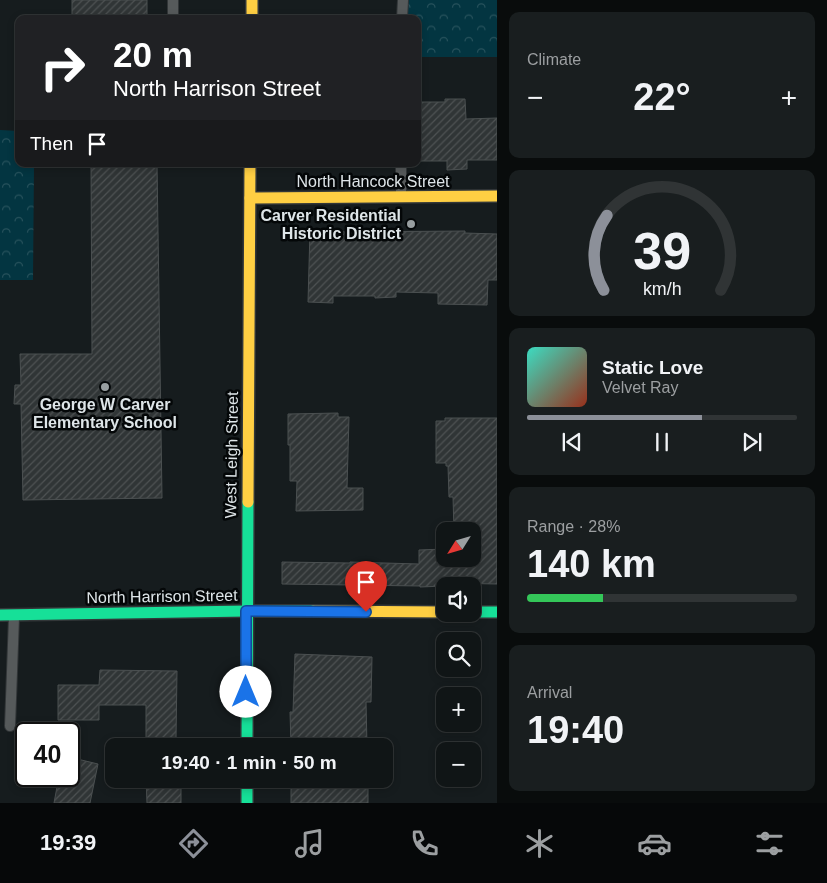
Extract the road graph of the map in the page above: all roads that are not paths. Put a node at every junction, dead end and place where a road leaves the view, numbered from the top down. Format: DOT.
graph roads {
  1 [pos="173,0"];
  2 [pos="252,0"];
  3 [pos="403,0"];
  4 [pos="173,15"];
  5 [pos="252,15"];
  6 [pos="402,15"];
  7 [pos="250,167"];
  8 [pos="401,167"];
  9 [pos="497,196"];
  10 [pos="401,197"];
  11 [pos="250,198"];
  12 [pos="246,611"];
  13 [pos="436,612"];
  14 [pos="481,612"];
  15 [pos="497,612"];
  16 [pos="0,615"];
  17 [pos="14,615"];
  18 [pos="10,726"];
  19 [pos="247,738"];
  20 [pos="247,788"];
  21 [pos="247,803"];
  1 -- 4 [label="lane"];
  2 -- 5 [label="main road"];
  3 -- 6 [label="lane"];
  7 -- 11 [label="main road, West Leigh Street"];
  8 -- 10 [label="lane"];
  9 -- 10 [label="main road, North Hancock Street"];
  10 -- 11 [label="main road, North Hancock Street"];
  11 -- 12 [label="main road, West Leigh Street"];
  12 -- 13 [label="main road, North Harrison Street"];
  12 -- 17 [label="main road, North Harrison Street"];
  12 -- 19 [label="main road, West Leigh Street"];
  14 -- 15 [label="main road"];
  16 -- 17 [label="main road, North Harrison Street"];
  17 -- 18 [label="lane"];
  20 -- 21 [label="main road"];
}
